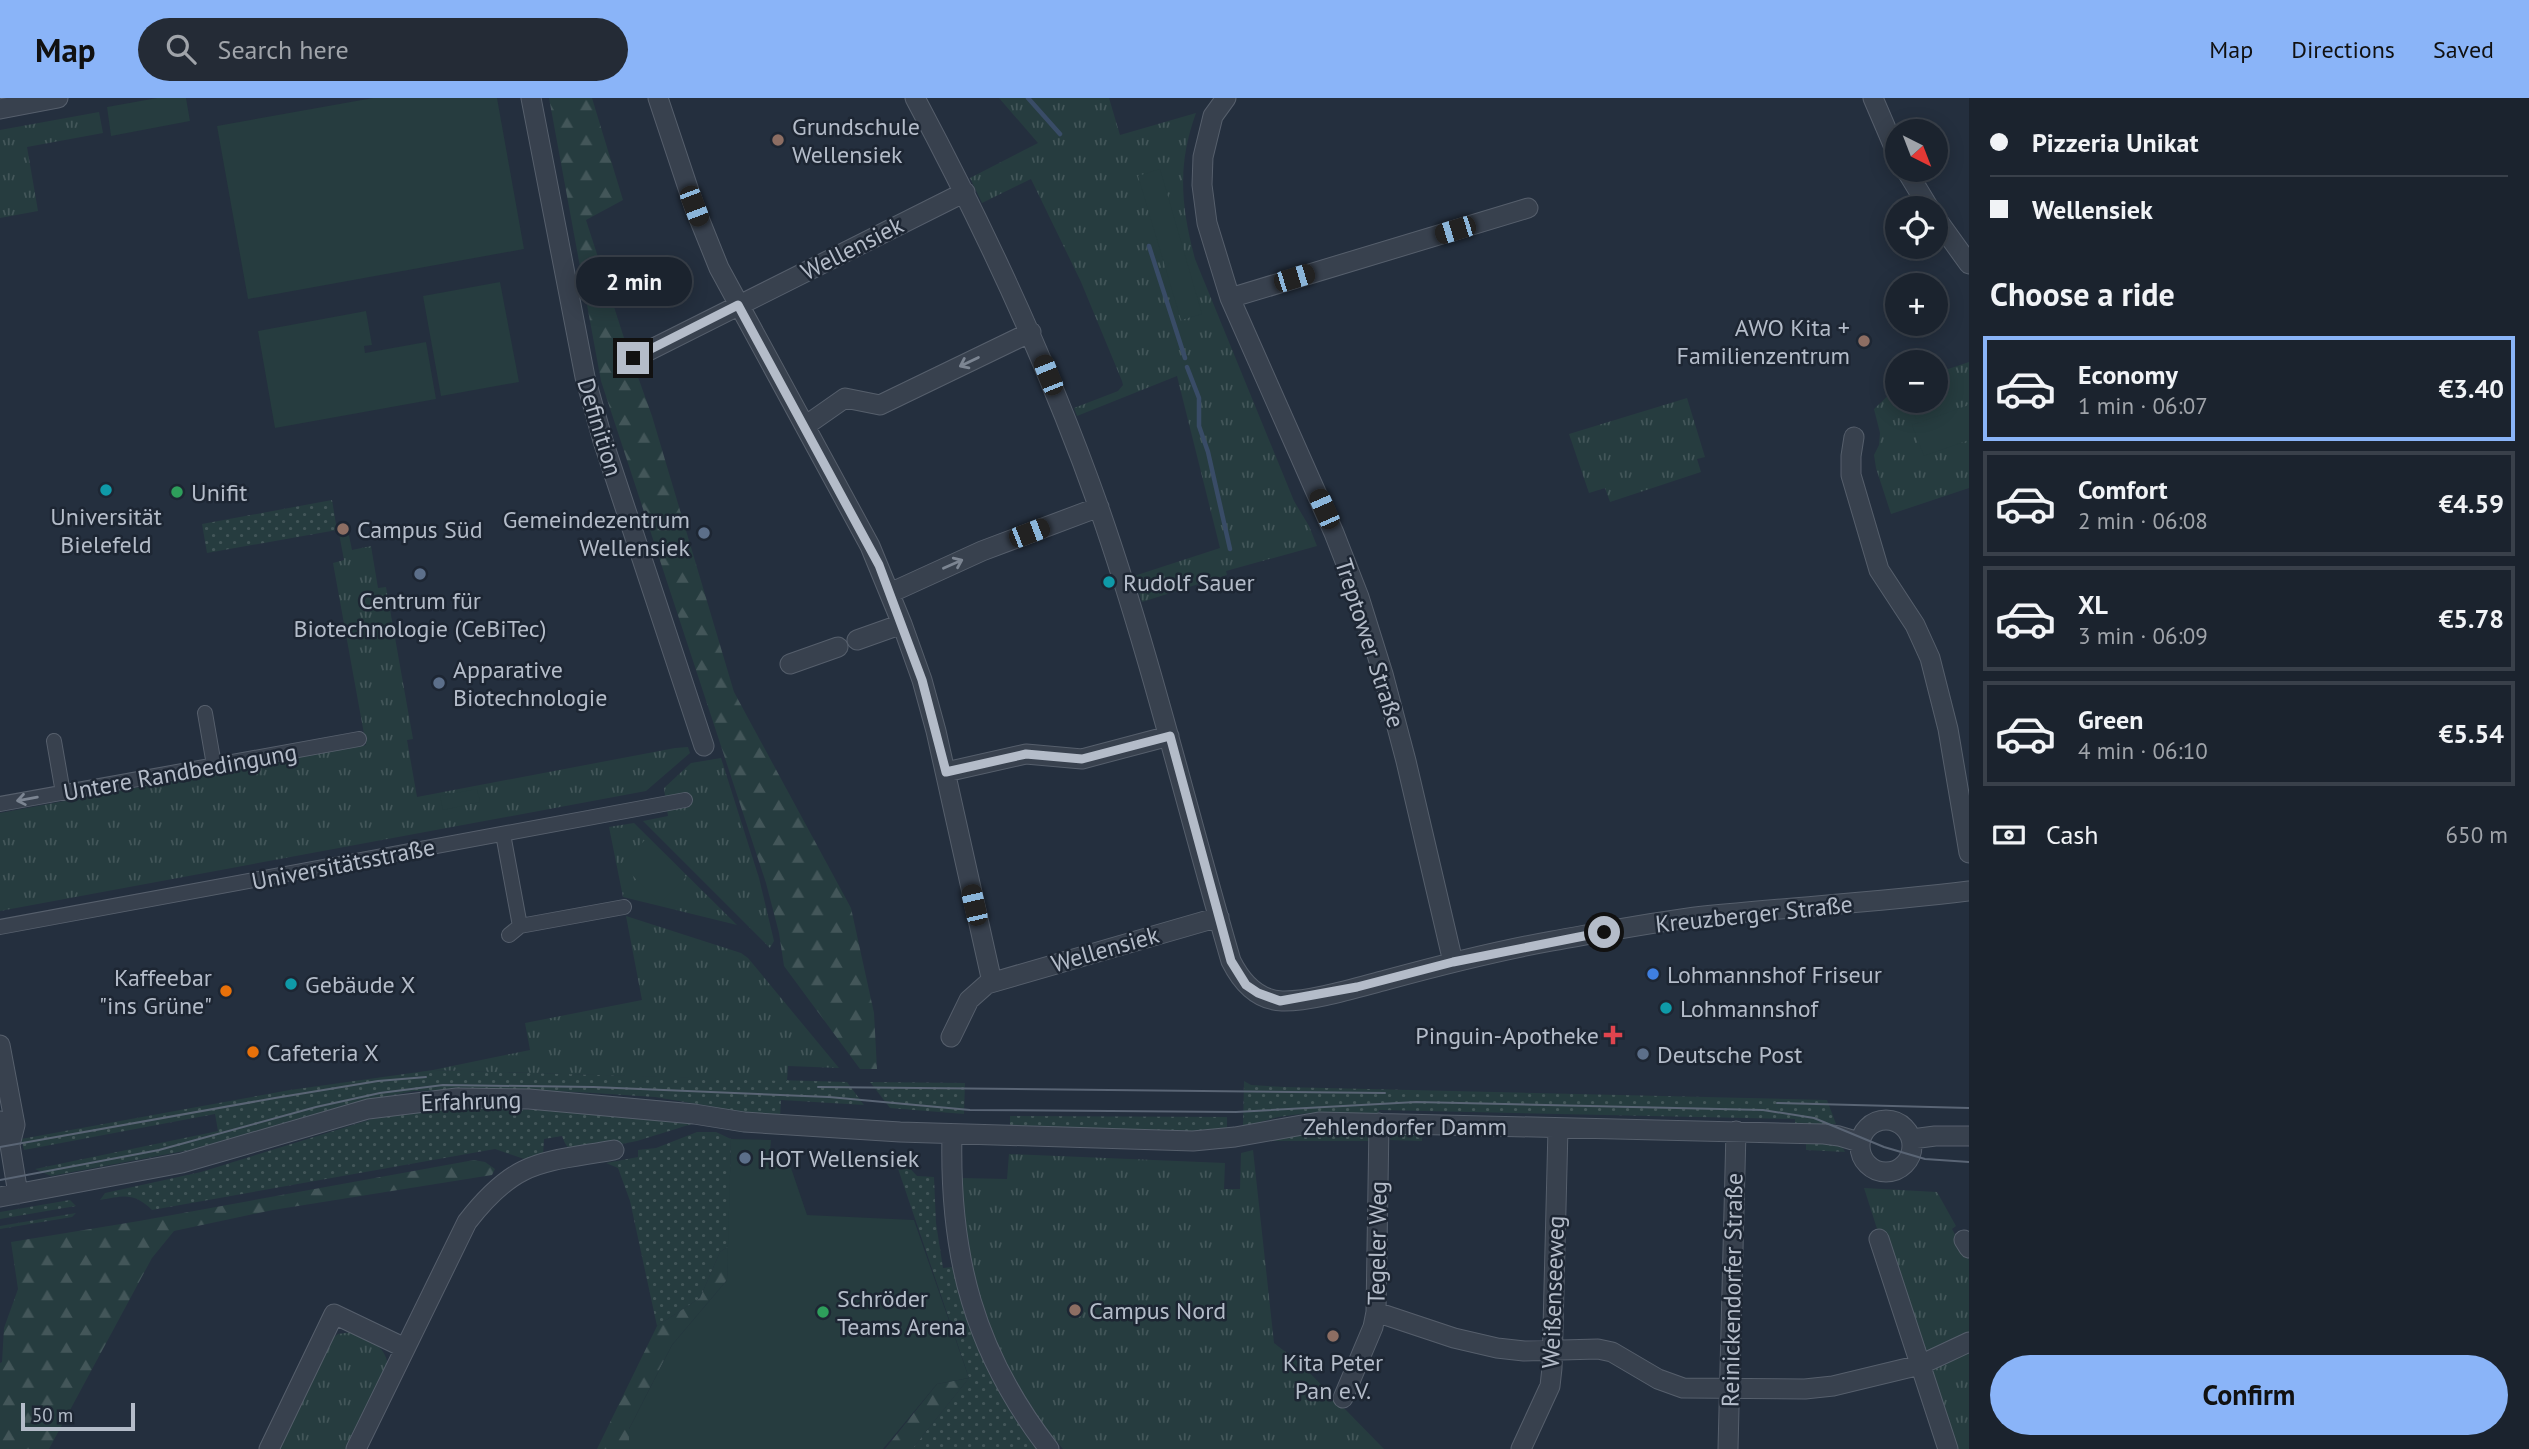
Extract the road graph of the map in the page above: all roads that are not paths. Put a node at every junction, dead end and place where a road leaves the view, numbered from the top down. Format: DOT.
graph roads {
  1 [pos="58,98"];
  2 [pos="531,98"];
  3 [pos="658,98"];
  4 [pos="915,98"];
  5 [pos="1226,98"];
  6 [pos="1873,98"];
  7 [pos="0,109"];
  8 [pos="1885,126"];
  9 [pos="965,192"];
  10 [pos="1528,208"];
  11 [pos="1948,235"];
  12 [pos="1969,264"];
  13 [pos="1230,298"];
  14 [pos="738,305"];
  15 [pos="1031,332"];
  16 [pos="630,360"];
  17 [pos="805,426"];
  18 [pos="1854,438"];
  19 [pos="1099,507"];
  20 [pos="890,593"];
  21 [pos="902,624"];
  22 [pos="857,640"];
  23 [pos="838,647"];
  24 [pos="790,664"];
  25 [pos="205,713"];
  26 [pos="1170,736"];
  27 [pos="359,739"];
  28 [pos="54,741"];
  29 [pos="704,746"];
  30 [pos="214,765"];
  31 [pos="946,772"];
  32 [pos="63,793"];
  33 [pos="685,800"];
  34 [pos="0,804"];
  35 [pos="503,834"];
  36 [pos="1969,853"];
  37 [pos="1969,891"];
  38 [pos="624,907"];
  39 [pos="1219,917"];
  40 [pos="0,927"];
  41 [pos="1453,962"];
  42 [pos="992,982"];
  43 [pos="951,1037"];
  44 [pos="0,1045"];
  45 [pos="0,1121"];
  46 [pos="1379,1123"];
  47 [pos="1558,1128"];
  48 [pos="1736,1131"];
  49 [pos="952,1134"];
  50 [pos="1969,1136"];
  51 [pos="1912,1139"];
  52 [pos="1859,1142"];
  53 [pos="10,1145"];
  54 [pos="614,1150"];
  55 [pos="9,1196"];
  56 [pos="1879,1238"];
  57 [pos="1376,1312"];
  58 [pos="1969,1342"];
  59 [pos="405,1348"];
  60 [pos="1553,1352"];
  61 [pos="1920,1364"];
  62 [pos="1730,1389"];
  63 [pos="1343,1398"];
  64 [pos="269,1449"];
  65 [pos="356,1449"];
  66 [pos="1049,1449"];
  67 [pos="1521,1449"];
  68 [pos="1728,1449"];
  69 [pos="1948,1449"];
  1 -- 7 [label="street"];
  2 -- 29 [label="street, Definition"];
  3 -- 14 [label="street"];
  4 -- 9 [label="street"];
  5 -- 13 [label="street, Treptower Straße"];
  6 -- 8 [label="street"];
  9 -- 14 [label="street, Wellensiek"];
  9 -- 15 [label="street"];
  10 -- 13 [label="street"];
  11 -- 12 [label="street"];
  13 -- 41 [label="street, Treptower Straße"];
  14 -- 16 [label="street, Wellensiek"];
  14 -- 17 [label="street"];
  15 -- 17 [label="street, one-way"];
  15 -- 19 [label="street"];
  17 -- 20 [label="street"];
  18 -- 36 [label="street"];
  20 -- 19 [label="street, one-way"];
  19 -- 26 [label="street"];
  20 -- 21 [label="street"];
  21 -- 22 [label="street"];
  21 -- 31 [label="street"];
  23 -- 24 [label="street"];
  25 -- 30 [label="street"];
  26 -- 31 [label="street"];
  26 -- 39 [label="street"];
  27 -- 30 [label="street, Untere Randbedingung"];
  28 -- 32 [label="street"];
  30 -- 32 [label="street, Untere Randbedingung"];
  31 -- 42 [label="street"];
  32 -- 34 [label="street, Untere Randbedingung, one-way"];
  33 -- 35 [label="street, Universitätsstraße"];
  35 -- 38 [label="street"];
  35 -- 40 [label="street, Universitätsstraße"];
  37 -- 41 [label="street, Kreuzberger Straße"];
  39 -- 41 [label="street, Kreuzberger Straße"];
  39 -- 42 [label="street, Wellensiek"];
  42 -- 43 [label="street, Wellensiek"];
  44 -- 53 [label="street"];
  45 -- 53 [label="street"];
  46 -- 47 [label="street, Zehlendorfer Damm"];
  46 -- 49 [label="street, Zehlendorfer Damm"];
  46 -- 57 [label="street, Tegeler Weg"];
  47 -- 48 [label="street, Zehlendorfer Damm"];
  47 -- 60 [label="street, Weißenseeweg"];
  48 -- 52 [label="street, Zehlendorfer Damm"];
  48 -- 62 [label="street, Reinickendorfer Straße"];
  49 -- 55 [label="street, Erfahrung"];
  49 -- 66 [label="street"];
  50 -- 51 [label="street"];
  51 -- 52 [label="street"];
  51 -- 52 [label="street"];
  53 -- 55 [label="street"];
  54 -- 59 [label="street"];
  56 -- 61 [label="street"];
  57 -- 60 [label="street"];
  57 -- 63 [label="street, Tegeler Weg"];
  58 -- 61 [label="street"];
  59 -- 64 [label="street"];
  59 -- 65 [label="street"];
  60 -- 62 [label="street"];
  60 -- 67 [label="street, Weißenseeweg"];
  61 -- 62 [label="street"];
  61 -- 69 [label="street"];
  62 -- 68 [label="street, Reinickendorfer Straße"];
}
